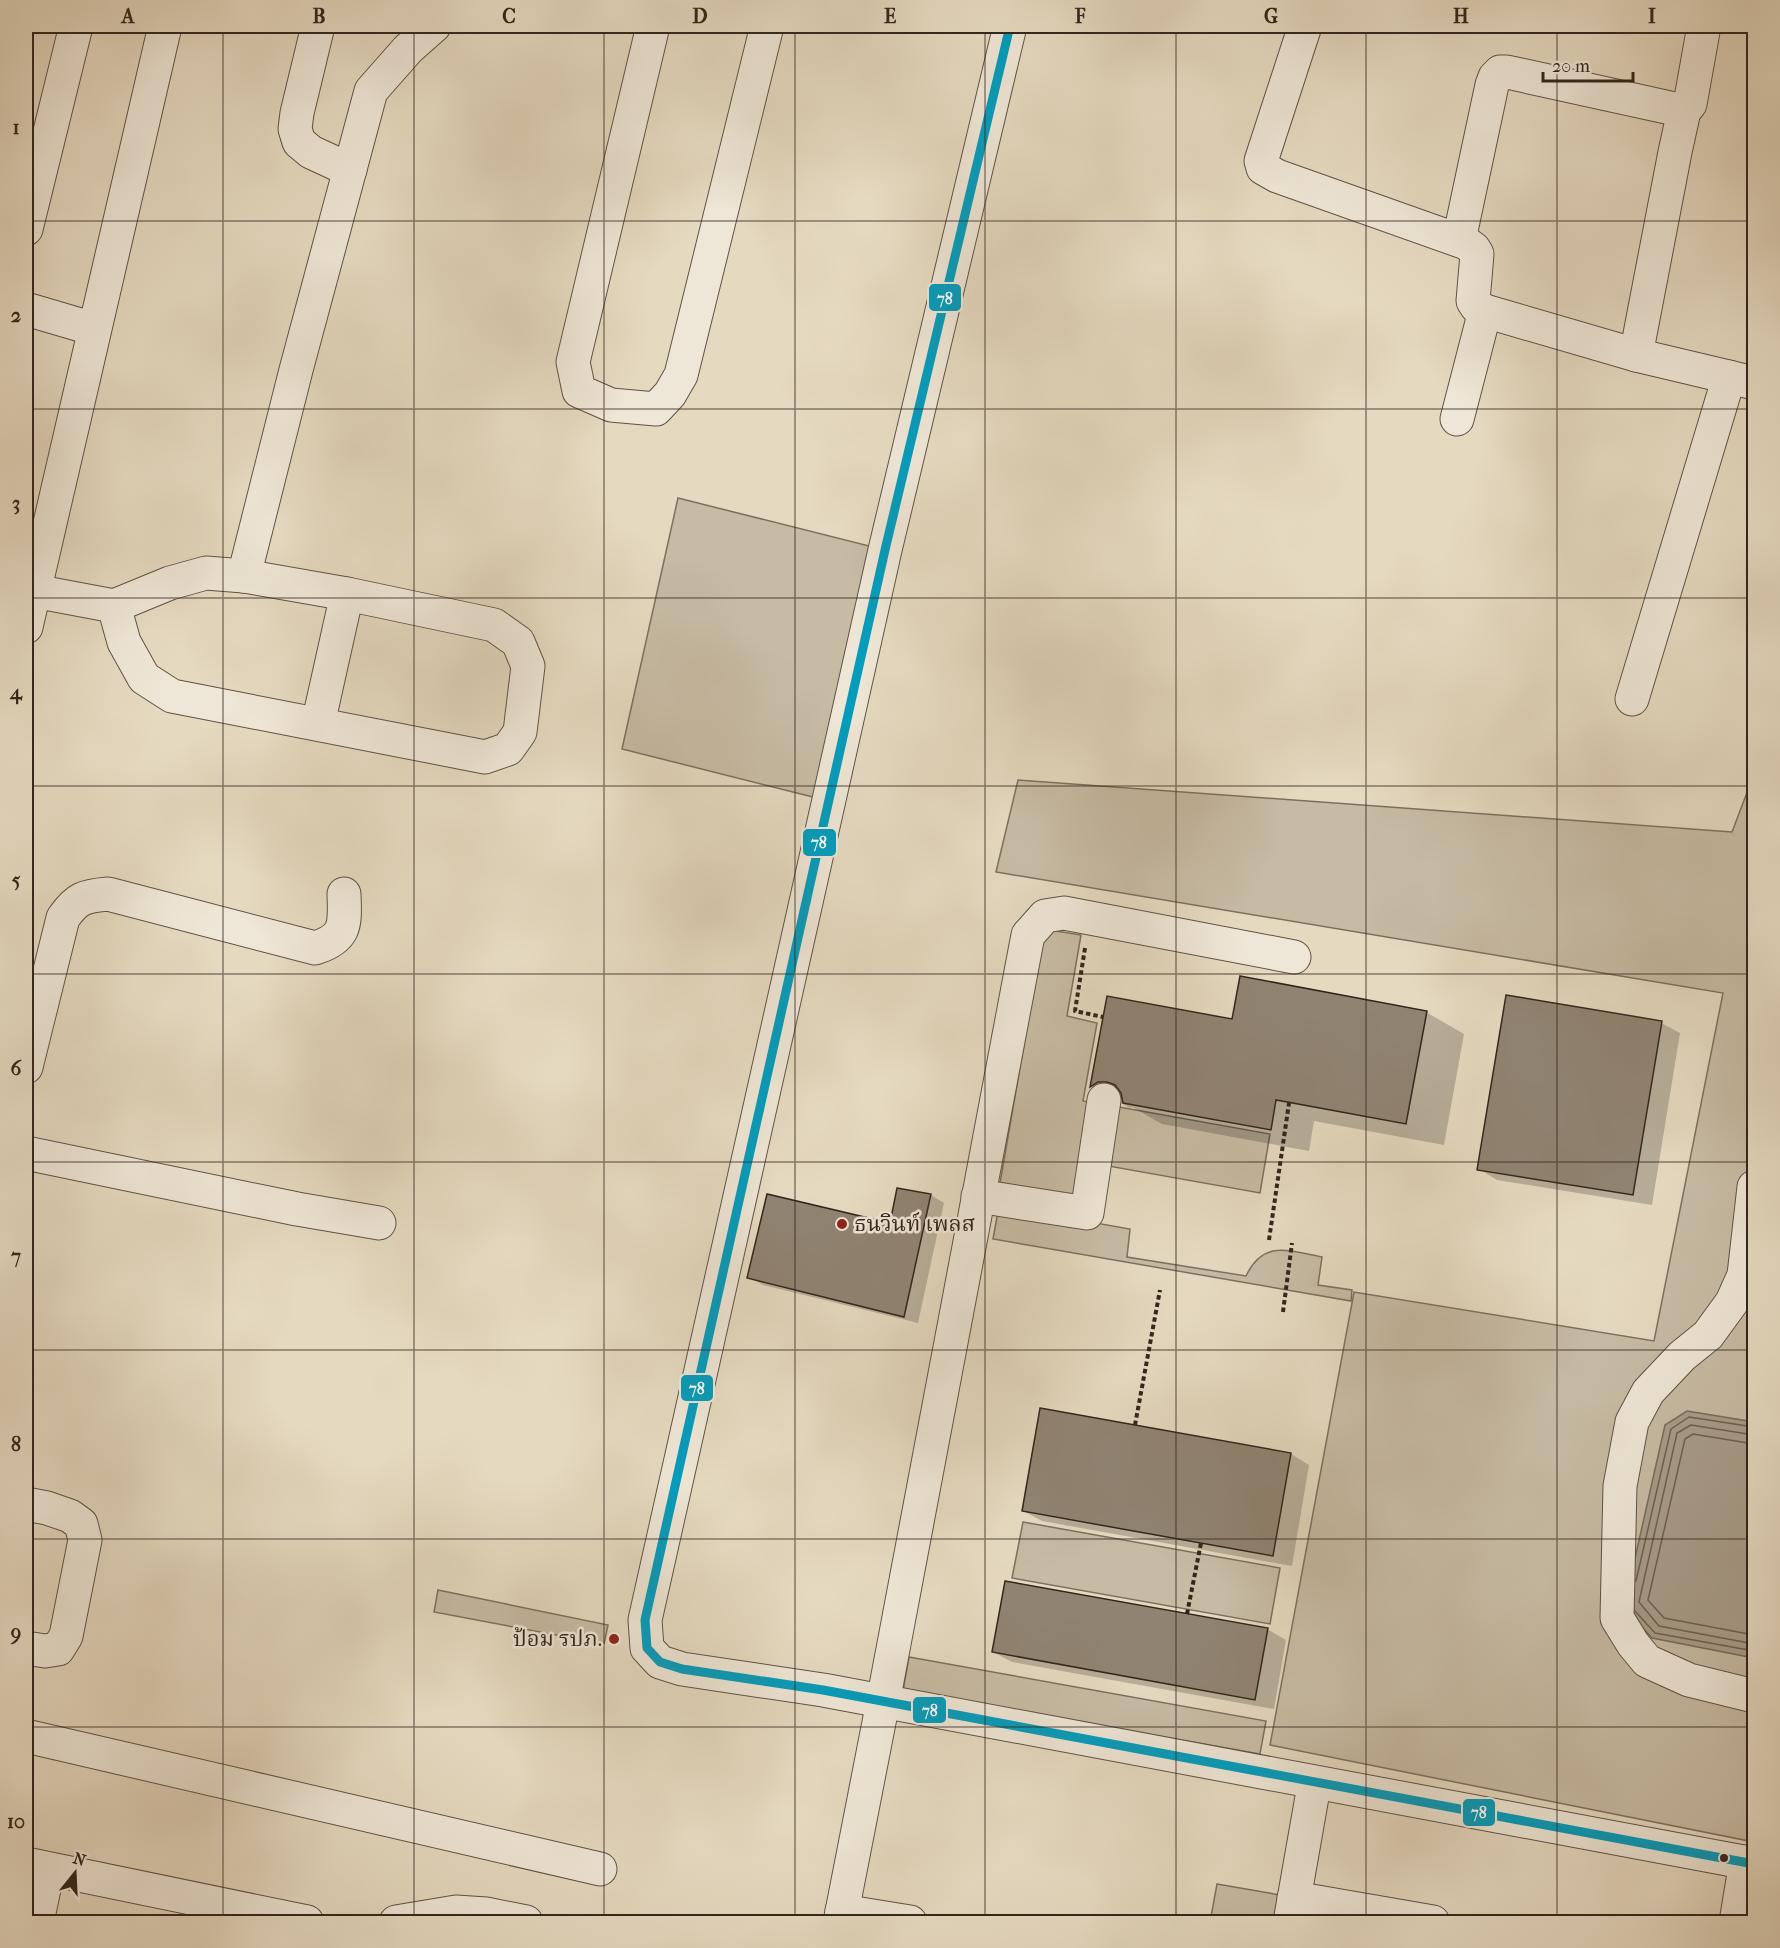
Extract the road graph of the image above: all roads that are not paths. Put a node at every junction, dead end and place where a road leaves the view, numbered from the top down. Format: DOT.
graph roads {
  1 [pos="76,26"];
  2 [pos="165,26"];
  3 [pos="318,26"];
  4 [pos="434,26"];
  5 [pos="653,26"];
  6 [pos="767,26"];
  7 [pos="1010,26"];
  8 [pos="1305,26"];
  9 [pos="1704,26"];
  10 [pos="1684,111"];
  11 [pos="350,170"];
  12 [pos="26,229"];
  13 [pos="1459,240"];
  14 [pos="26,309"];
  15 [pos="1485,311"];
  16 [pos="94,329"];
  17 [pos="1636,355"];
  18 [pos="1742,380"];
  19 [pos="1457,419"];
  20 [pos="244,576"];
  21 [pos="34,591"];
  22 [pos="347,594"];
  23 [pos="114,606"];
  24 [pos="26,627"];
  25 [pos="1632,699"];
  26 [pos="318,724"];
  27 [pos="345,894"];
  28 [pos="1294,957"];
  29 [pos="26,1066"];
  30 [pos="1104,1100"];
  31 [pos="26,1153"];
  32 [pos="1755,1187"];
  33 [pos="978,1196"];
  34 [pos="379,1223"];
  35 [pos="26,1504"];
  36 [pos="26,1648"];
  37 [pos="1755,1696"];
  38 [pos="883,1702"];
  39 [pos="26,1736"];
  40 [pos="1312,1797"];
  41 [pos="1750,1863"];
  42 [pos="37,1867"];
  43 [pos="600,1869"];
  44 [pos="1292,1910"];
  45 [pos="841,1917"];
  46 [pos="37,1923"];
  47 [pos="307,1923"];
  48 [pos="396,1923"];
  49 [pos="526,1923"];
  50 [pos="910,1923"];
  51 [pos="1433,1923"];
  52 [pos="1736,1923"];
  1 -- 12 [label="street"];
  2 -- 16 [label="street"];
  3 -- 11 [label="street"];
  4 -- 11 [label="street"];
  5 -- 6 [label="street"];
  7 -- 38 [label="street"];
  8 -- 13 [label="street"];
  9 -- 10 [label="street"];
  10 -- 13 [label="street"];
  10 -- 17 [label="street"];
  11 -- 20 [label="street"];
  13 -- 15 [label="street"];
  14 -- 16 [label="street"];
  15 -- 17 [label="street"];
  15 -- 19 [label="street"];
  16 -- 21 [label="street"];
  17 -- 18 [label="street"];
  18 -- 25 [label="street"];
  20 -- 22 [label="street"];
  20 -- 23 [label="street"];
  21 -- 23 [label="street"];
  21 -- 24 [label="street"];
  22 -- 26 [label="street"];
  22 -- 26 [label="street"];
  23 -- 26 [label="street"];
  27 -- 29 [label="street"];
  28 -- 33 [label="street"];
  30 -- 33 [label="street"];
  31 -- 34 [label="street"];
  32 -- 37 [label="street"];
  33 -- 38 [label="street"];
  35 -- 36 [label="street"];
  38 -- 41 [label="street"];
  38 -- 45 [label="street"];
  39 -- 43 [label="street"];
  40 -- 44 [label="street"];
  41 -- 52 [label="street"];
  42 -- 46 [label="street"];
  42 -- 47 [label="street"];
  44 -- 51 [label="street"];
  45 -- 50 [label="street"];
  48 -- 49 [label="street"];
}
